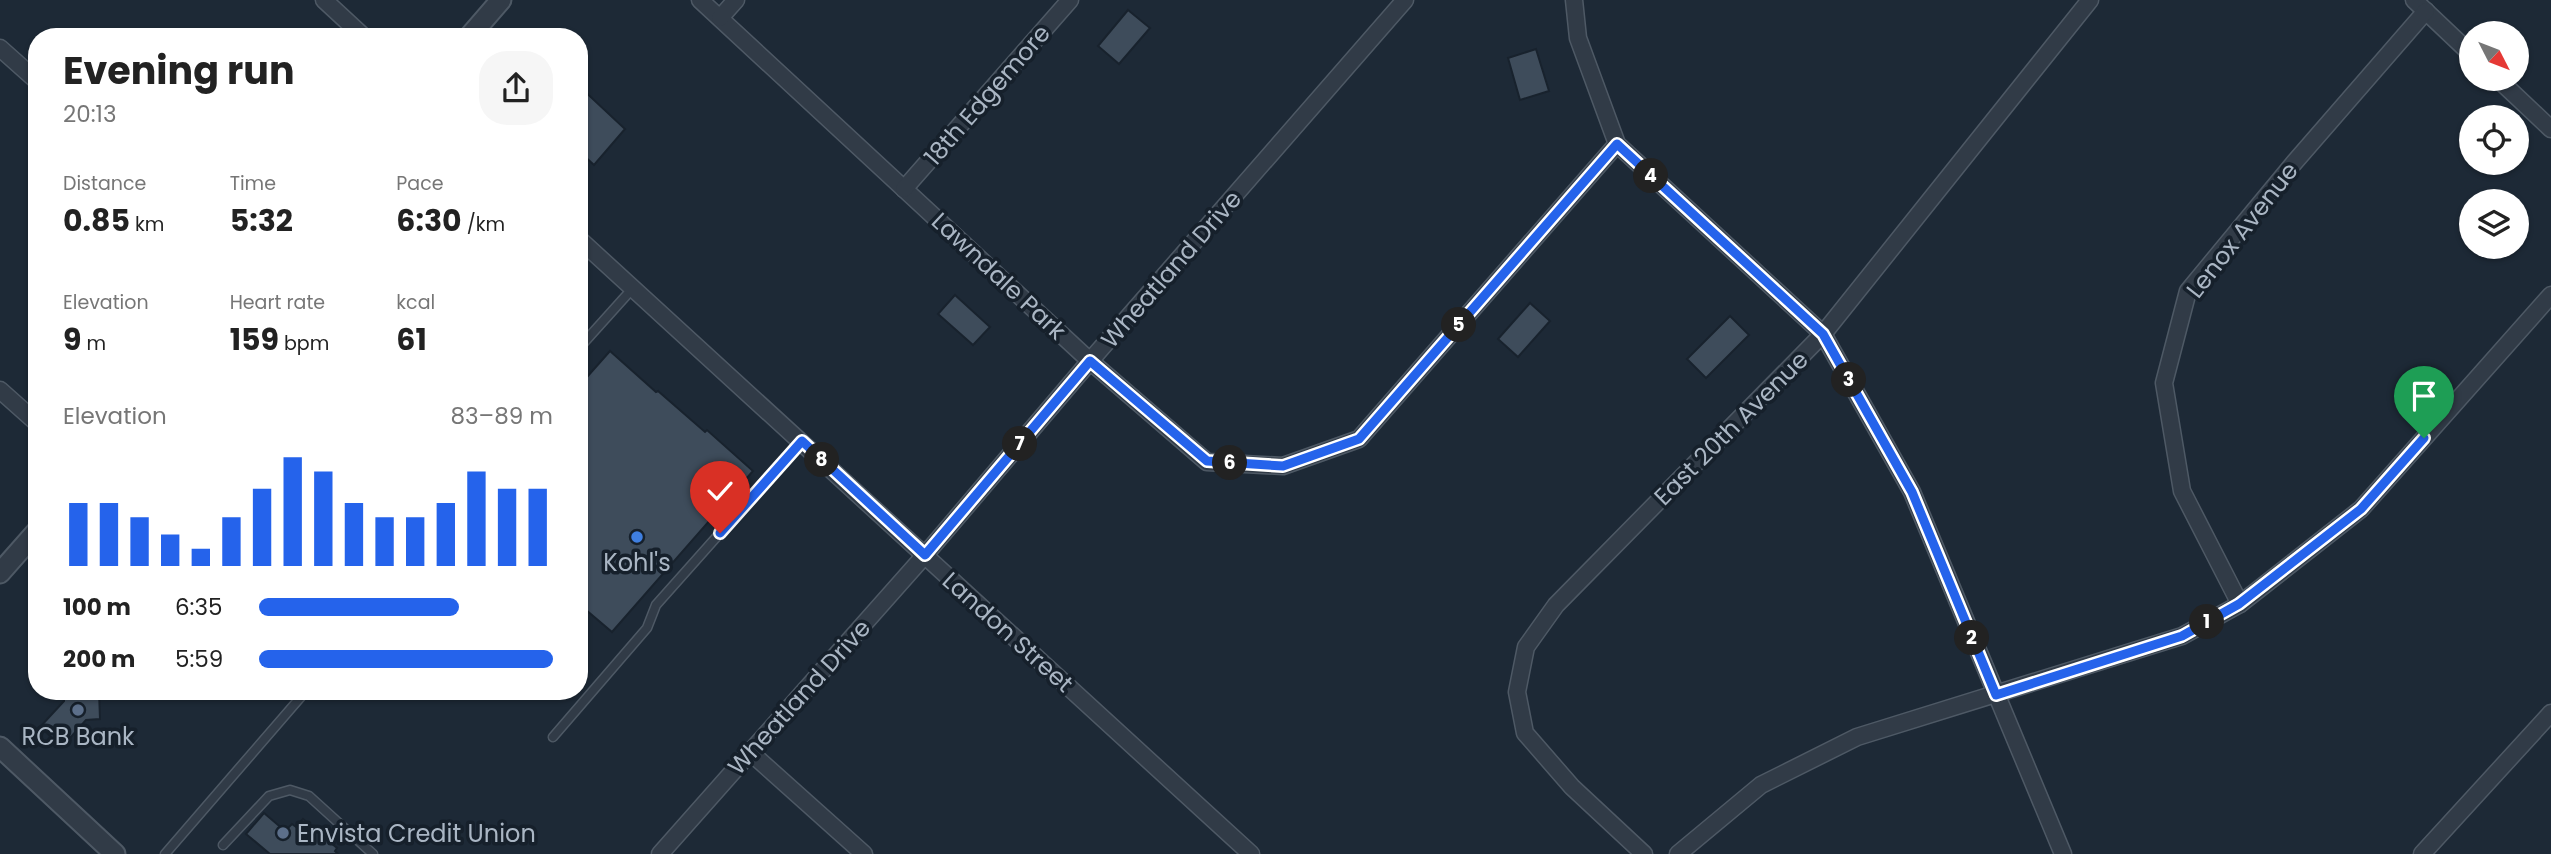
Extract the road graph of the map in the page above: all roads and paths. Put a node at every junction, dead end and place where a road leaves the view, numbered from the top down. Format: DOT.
graph roads {
  1 [pos="324,0"];
  2 [pos="501,0"];
  3 [pos="700,0"];
  4 [pos="736,0"];
  5 [pos="1070,0"];
  6 [pos="1405,0"];
  7 [pos="1574,0"];
  8 [pos="2090,0"];
  9 [pos="2414,0"];
  10 [pos="2426,11"];
  11 [pos="720,18"];
  12 [pos="354,28"];
  13 [pos="477,28"];
  14 [pos="2459,43"];
  15 [pos="0,48"];
  16 [pos="28,73"];
  17 [pos="2511,91"];
  18 [pos="2551,129"];
  19 [pos="1617,144"];
  20 [pos="904,189"];
  21 [pos="588,247"];
  22 [pos="633,288"];
  23 [pos="2551,295"];
  24 [pos="1823,334"];
  25 [pos="588,338"];
  26 [pos="1090,361"];
  27 [pos="0,390"];
  28 [pos="28,415"];
  29 [pos="802,441"];
  30 [pos="28,540"];
  31 [pos="925,555"];
  32 [pos="0,573"];
  33 [pos="2239,604"];
  34 [pos="1996,695"];
  35 [pos="588,696"];
  36 [pos="298,700"];
  37 [pos="585,700"];
  38 [pos="2551,713"];
  39 [pos="553,737"];
  40 [pos="0,747"];
  41 [pos="750,752"];
  42 [pos="223,845"];
  43 [pos="116,854"];
  44 [pos="165,854"];
  45 [pos="373,854"];
  46 [pos="660,854"];
  47 [pos="864,854"];
  48 [pos="1251,854"];
  49 [pos="1644,854"];
  50 [pos="1678,854"];
  51 [pos="2063,854"];
  52 [pos="2422,854"];
  1 -- 12 [label="street"];
  2 -- 13 [label="street"];
  3 -- 11 [label="street, Lawndale Park"];
  4 -- 11 [label="street"];
  5 -- 20 [label="street, 18th Edgemore"];
  6 -- 26 [label="street, Wheatland Drive"];
  7 -- 19 [label="street"];
  8 -- 24 [label="street, East 20th Avenue"];
  9 -- 10 [label="street"];
  10 -- 14 [label="street"];
  10 -- 33 [label="street, Lenox Avenue"];
  11 -- 20 [label="street, Lawndale Park"];
  15 -- 16 [label="street"];
  17 -- 18 [label="street"];
  19 -- 24 [label="street"];
  19 -- 26 [label="street, Lawndale Park"];
  20 -- 26 [label="street, Lawndale Park"];
  21 -- 22 [label="street, Landon Street"];
  22 -- 25 [label="lane"];
  22 -- 29 [label="street, Landon Street"];
  23 -- 33 [label="street"];
  24 -- 34 [label="street"];
  24 -- 49 [label="street, East 20th Avenue"];
  26 -- 31 [label="street, Wheatland Drive"];
  27 -- 28 [label="street"];
  29 -- 31 [label="street, Landon Street"];
  29 -- 35 [label="lane"];
  30 -- 32 [label="street"];
  31 -- 41 [label="street, Wheatland Drive"];
  31 -- 48 [label="street, Landon Street"];
  33 -- 34 [label="street"];
  34 -- 50 [label="street"];
  34 -- 51 [label="street"];
  36 -- 44 [label="lane"];
  37 -- 39 [label="lane"];
  38 -- 52 [label="street"];
  40 -- 43 [label="street"];
  41 -- 46 [label="street, Wheatland Drive"];
  41 -- 47 [label="street"];
  42 -- 45 [label="lane"];
}
